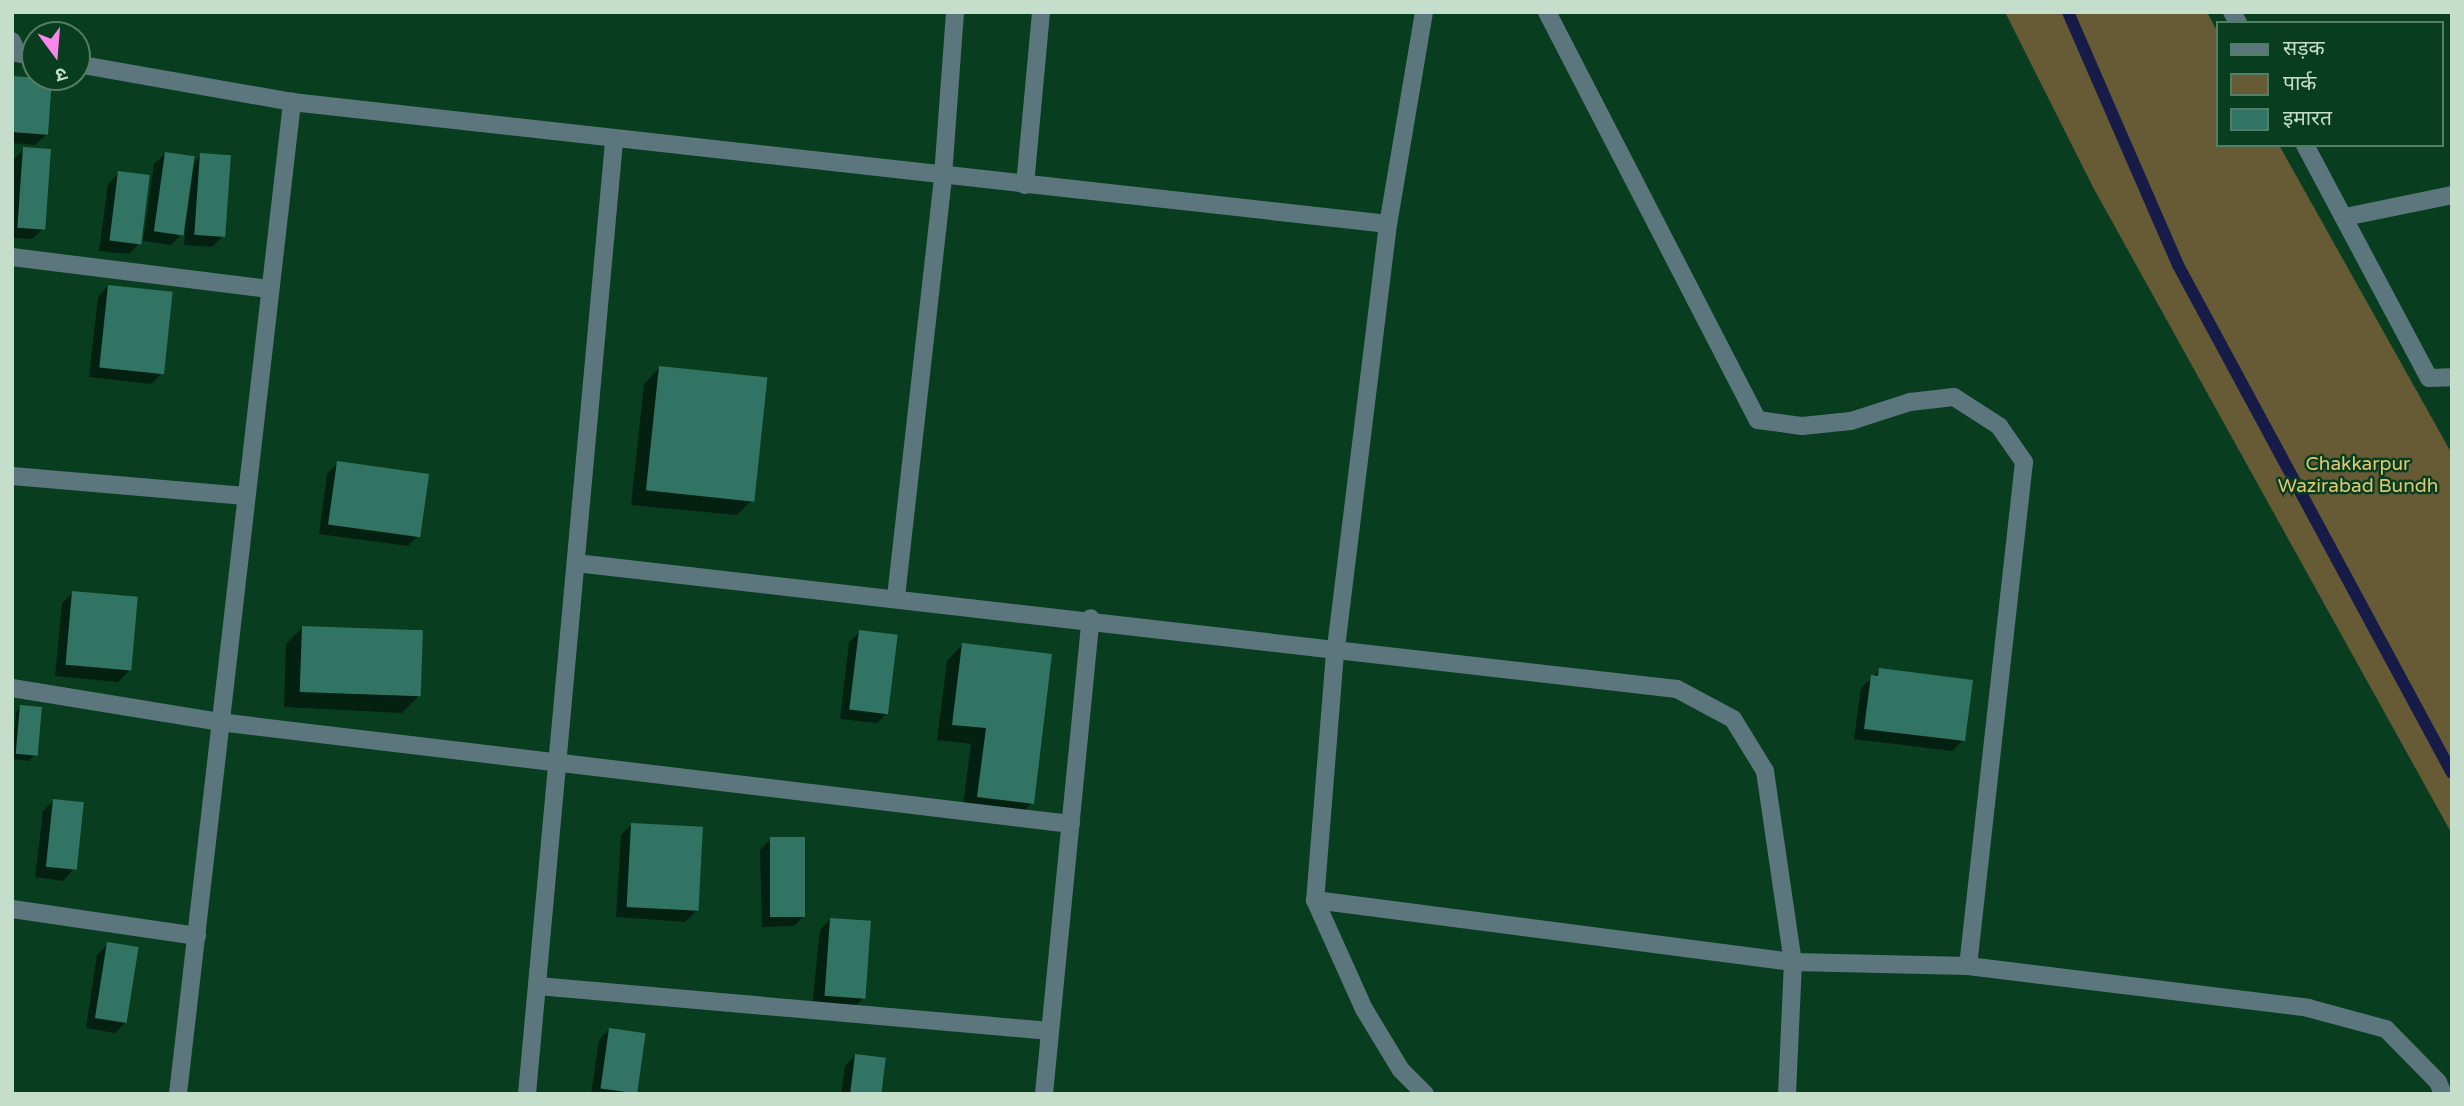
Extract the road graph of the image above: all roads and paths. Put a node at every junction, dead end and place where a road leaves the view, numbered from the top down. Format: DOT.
graph roads {
  1 [pos="956,12"];
  2 [pos="1041,12"];
  3 [pos="1424,12"];
  4 [pos="1547,12"];
  5 [pos="12,41"];
  6 [pos="21,55"];
  7 [pos="91,66"];
  8 [pos="292,102"];
  9 [pos="614,141"];
  10 [pos="2306,147"];
  11 [pos="943,176"];
  12 [pos="1025,185"];
  13 [pos="2452,195"];
  14 [pos="2345,217"];
  15 [pos="1388,224"];
  16 [pos="12,257"];
  17 [pos="269,289"];
  18 [pos="2452,377"];
  19 [pos="12,476"];
  20 [pos="245,496"];
  21 [pos="576,563"];
  22 [pos="896,597"];
  23 [pos="1091,618"];
  24 [pos="1335,653"];
  25 [pos="12,688"];
  26 [pos="219,722"];
  27 [pos="558,763"];
  28 [pos="1071,824"];
  29 [pos="1315,900"];
  30 [pos="12,909"];
  31 [pos="197,936"];
  32 [pos="1793,962"];
  33 [pos="1968,966"];
  34 [pos="538,986"];
  35 [pos="1050,1031"];
  36 [pos="178,1094"];
  37 [pos="527,1094"];
  38 [pos="1044,1094"];
  39 [pos="1425,1094"];
  40 [pos="1787,1094"];
  41 [pos="2443,1094"];
  1 -- 11 [label="street"];
  2 -- 12 [label="street"];
  3 -- 15 [label="street"];
  4 -- 33 [label="street"];
  5 -- 6 [label="street"];
  7 -- 8 [label="street"];
  8 -- 9 [label="street"];
  8 -- 17 [label="street"];
  9 -- 11 [label="street"];
  9 -- 21 [label="street"];
  10 -- 14 [label="street"];
  11 -- 12 [label="street"];
  11 -- 22 [label="street"];
  12 -- 15 [label="street"];
  13 -- 14 [label="street"];
  14 -- 18 [label="street"];
  15 -- 24 [label="street"];
  16 -- 17 [label="street"];
  17 -- 20 [label="street"];
  19 -- 20 [label="street"];
  20 -- 26 [label="street"];
  21 -- 22 [label="street"];
  21 -- 27 [label="street"];
  22 -- 23 [label="street"];
  23 -- 24 [label="street"];
  23 -- 28 [label="street"];
  24 -- 29 [label="street"];
  24 -- 32 [label="street"];
  25 -- 26 [label="street"];
  26 -- 27 [label="street"];
  26 -- 31 [label="street"];
  27 -- 28 [label="street"];
  27 -- 34 [label="street"];
  28 -- 35 [label="street"];
  29 -- 32 [label="street"];
  29 -- 39 [label="street"];
  30 -- 31 [label="street"];
  31 -- 36 [label="street"];
  32 -- 33 [label="street"];
  32 -- 40 [label="street"];
  33 -- 41 [label="street"];
  34 -- 35 [label="street"];
  34 -- 37 [label="street"];
  35 -- 38 [label="street"];
}
